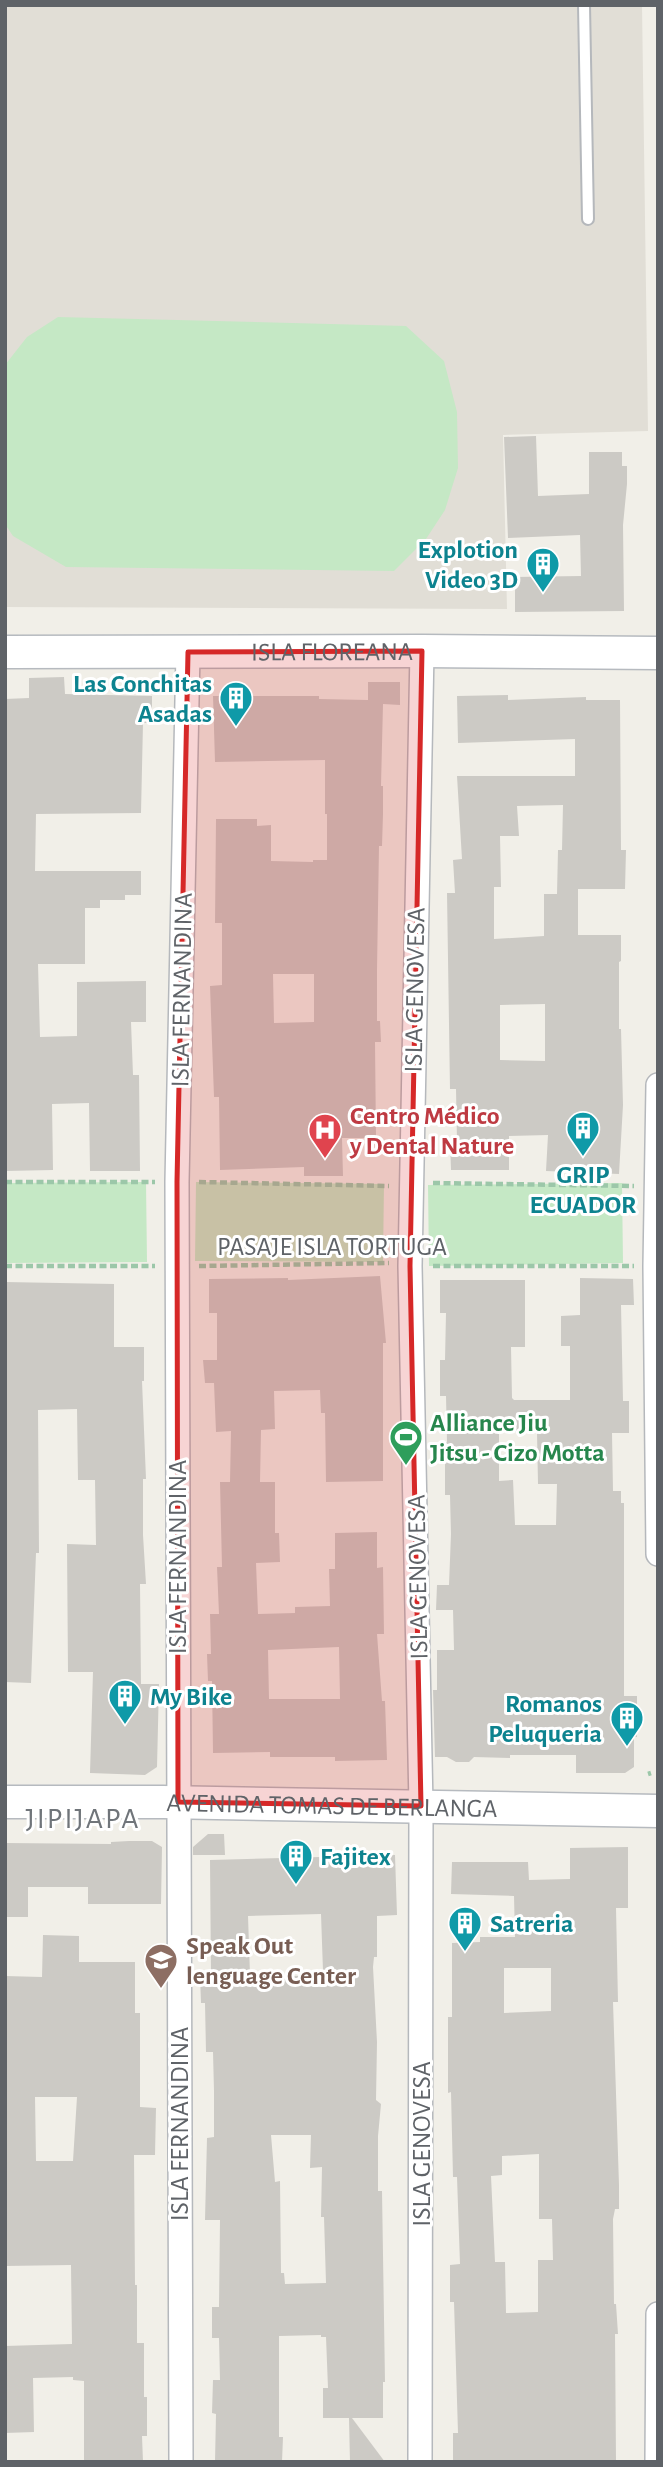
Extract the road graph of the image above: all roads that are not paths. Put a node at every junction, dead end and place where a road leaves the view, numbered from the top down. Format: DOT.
graph roads {
  1 [pos="584,5"];
  2 [pos="588,219"];
  3 [pos="422,651"];
  4 [pos="5,652"];
  5 [pos="188,652"];
  6 [pos="658,653"];
  7 [pos="658,1085"];
  8 [pos="658,1554"];
  9 [pos="5,1802"];
  10 [pos="178,1802"];
  11 [pos="421,1806"];
  12 [pos="658,1811"];
  13 [pos="658,2314"];
  14 [pos="181,2462"];
  15 [pos="420,2462"];
  16 [pos="657,2462"];
  1 -- 2 [label="lane"];
  3 -- 5 [label="street, ISLA FLOREANA"];
  3 -- 6 [label="street, ISLA FLOREANA"];
  3 -- 11 [label="street, ISLA GENOVESA"];
  4 -- 5 [label="street, ISLA FLOREANA"];
  5 -- 10 [label="street, ISLA FERNANDINA"];
  7 -- 8 [label="street"];
  9 -- 10 [label="street, AVENIDA TOMAS DE BERLANGA"];
  10 -- 11 [label="street, AVENIDA TOMAS DE BERLANGA"];
  10 -- 14 [label="street, ISLA FERNANDINA"];
  11 -- 12 [label="street, AVENIDA TOMAS DE BERLANGA"];
  11 -- 15 [label="street, ISLA GENOVESA"];
  13 -- 16 [label="street"];
}
